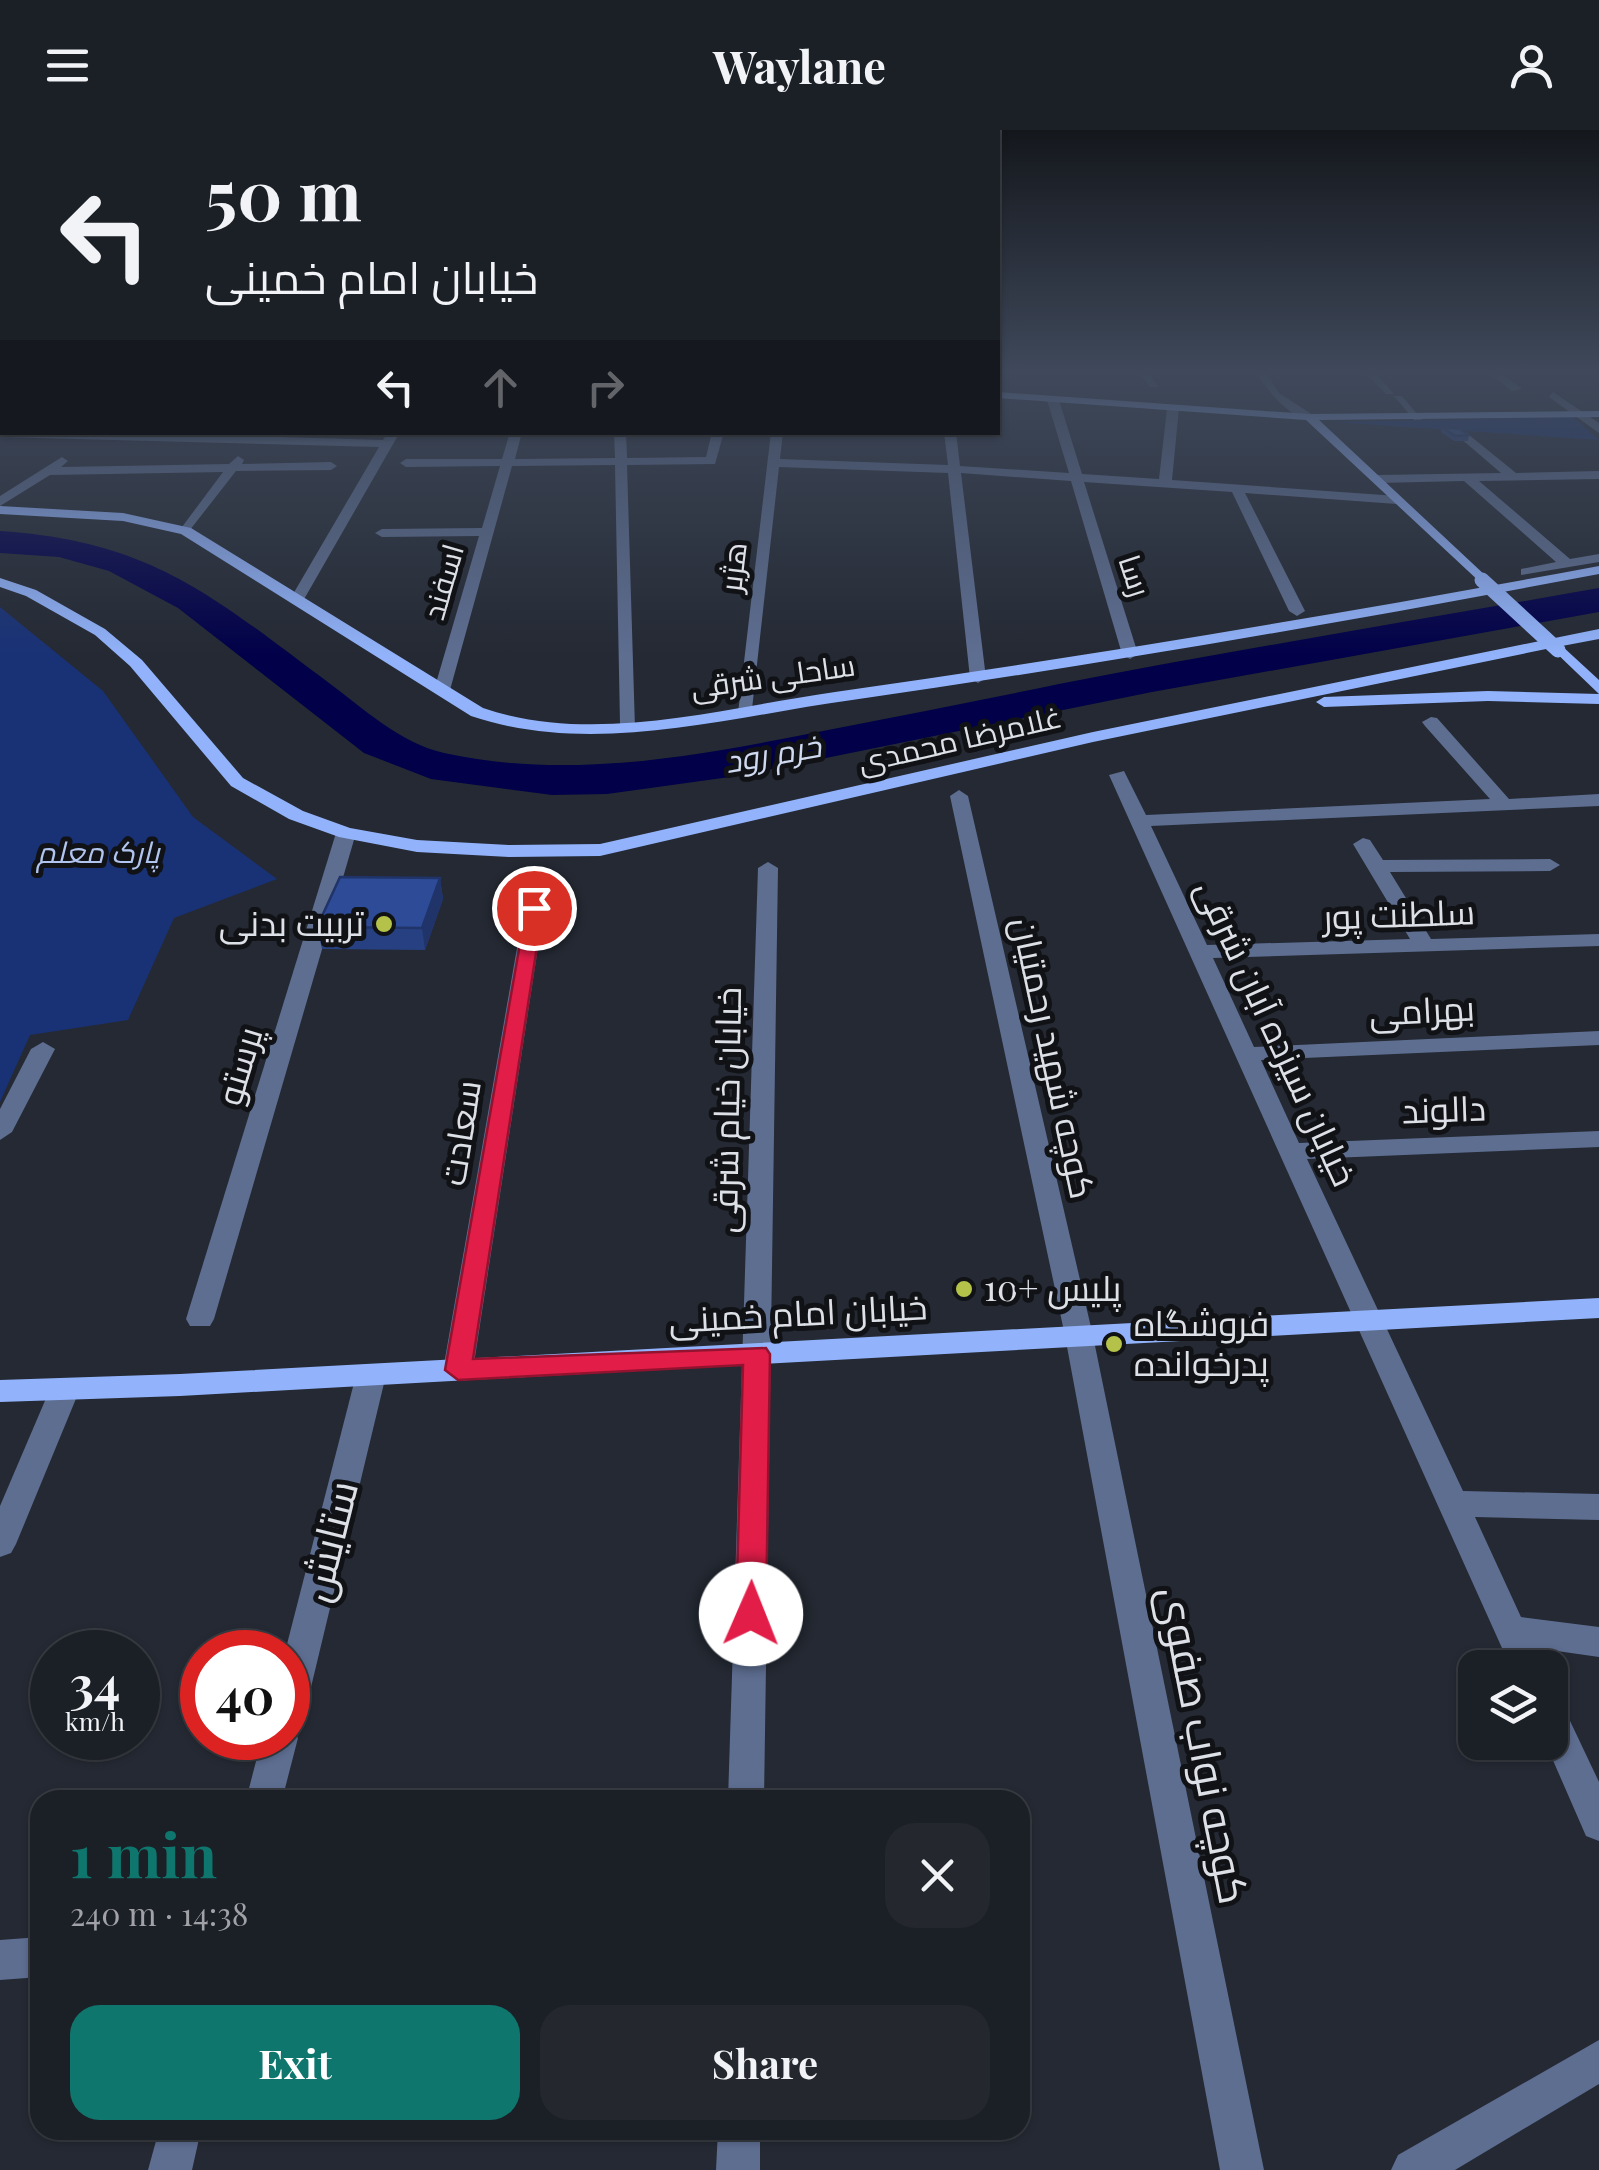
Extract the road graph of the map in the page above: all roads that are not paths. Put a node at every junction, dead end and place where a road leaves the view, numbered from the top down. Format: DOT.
graph roads {
  1 [pos="55,466"];
  2 [pos="321,466"];
  3 [pos="374,466"];
  4 [pos="507,466"];
  5 [pos="621,466"];
  6 [pos="774,466"];
  7 [pos="871,466"];
  8 [pos="1071,466"];
  9 [pos="1168,466"];
  10 [pos="1364,466"];
  11 [pos="1501,466"];
  12 [pos="232,468"];
  13 [pos="955,469"];
  14 [pos="48,471"];
  15 [pos="1582,475"];
  16 [pos="1599,475"];
  17 [pos="1513,476"];
  18 [pos="1074,478"];
  19 [pos="1467,478"];
  20 [pos="1378,479"];
  21 [pos="1166,484"];
  22 [pos="1236,488"];
  23 [pos="1599,488"];
  24 [pos="1398,500"];
  25 [pos="0,502"];
  26 [pos="0,510"];
  27 [pos="186,532"];
  28 [pos="486,532"];
  29 [pos="382,533"];
  30 [pos="1599,558"];
  31 [pos="1567,564"];
  32 [pos="1599,570"];
  33 [pos="1526,572"];
  34 [pos="1482,580"];
  35 [pos="0,582"];
  36 [pos="296,601"];
  37 [pos="1298,611"];
  38 [pos="1599,634"];
  39 [pos="1206,641"];
  40 [pos="1130,654"];
  41 [pos="978,678"];
  42 [pos="1599,689"];
  43 [pos="442,690"];
  44 [pos="1599,698"];
  45 [pos="1249,705"];
  46 [pos="744,709"];
  47 [pos="1431,722"];
  48 [pos="630,724"];
  49 [pos="1118,775"];
  50 [pos="960,796"];
  51 [pos="1599,800"];
  52 [pos="1504,803"];
  53 [pos="1140,821"];
  54 [pos="346,833"];
  55 [pos="1362,844"];
  56 [pos="1550,865"];
  57 [pos="1374,866"];
  58 [pos="768,868"];
  59 [pos="534,908"];
  60 [pos="1599,940"];
  61 [pos="1426,948"];
  62 [pos="1200,952"];
  63 [pos="1599,1038"];
  64 [pos="43,1050"];
  65 [pos="1248,1054"];
  66 [pos="0,1132"];
  67 [pos="1599,1138"];
  68 [pos="1292,1150"];
  69 [pos="1599,1308"];
  70 [pos="200,1319"];
  71 [pos="1371,1320"];
  72 [pos="1079,1336"];
  73 [pos="757,1354"];
  74 [pos="458,1370"];
  75 [pos="371,1375"];
  76 [pos="65,1388"];
  77 [pos="0,1391"];
  78 [pos="1454,1504"];
  79 [pos="1599,1506"];
  80 [pos="0,1544"];
  81 [pos="307,1630"];
  82 [pos="1511,1630"];
  83 [pos="1599,1642"];
  84 [pos="1520,1650"];
  85 [pos="1568,1755"];
  86 [pos="274,1760"];
  87 [pos="267,1790"];
  88 [pos="746,1790"];
  89 [pos="1599,1823"];
  90 [pos="30,1958"];
  91 [pos="0,1960"];
  92 [pos="1599,2060"];
  93 [pos="178,2140"];
  94 [pos="739,2140"];
  95 [pos="170,2170"];
  96 [pos="738,2170"];
  97 [pos="1242,2170"];
  98 [pos="1413,2170"];
  1 -- 14 [label="street"];
  2 -- 12 [label="street"];
  3 -- 36 [label="street"];
  4 -- 28 [label="street, اسفند"];
  5 -- 48 [label="street"];
  6 -- 46 [label="street, هژبر"];
  7 -- 13 [label="street"];
  8 -- 18 [label="street, رسا"];
  9 -- 21 [label="street"];
  10 -- 20 [label="main road"];
  11 -- 17 [label="street"];
  12 -- 14 [label="street"];
  12 -- 27 [label="street"];
  13 -- 18 [label="street"];
  13 -- 41 [label="street"];
  14 -- 25 [label="street"];
  15 -- 16 [label="street"];
  15 -- 17 [label="street"];
  15 -- 23 [label="street"];
  17 -- 19 [label="street"];
  18 -- 21 [label="street"];
  18 -- 40 [label="street, رسا"];
  19 -- 20 [label="street"];
  19 -- 31 [label="street"];
  20 -- 24 [label="main road"];
  21 -- 22 [label="street"];
  22 -- 24 [label="street"];
  22 -- 37 [label="street"];
  24 -- 34 [label="main road"];
  26 -- 27 [label="main road, ساحلی شرقی"];
  27 -- 36 [label="main road, ساحلی شرقی"];
  28 -- 29 [label="street"];
  28 -- 43 [label="street, اسفند"];
  30 -- 31 [label="street"];
  31 -- 33 [label="street"];
  32 -- 39 [label="main road, ساحلی شرقی"];
  34 -- 37 [label="main road"];
  34 -- 42 [label="main road, bridge"];
  35 -- 54 [label="main road, غلامرضا محمدی"];
  36 -- 43 [label="main road, ساحلی شرقی"];
  37 -- 39 [label="main road"];
  38 -- 45 [label="main road, غلامرضا محمدی"];
  39 -- 40 [label="main road, ساحلی شرقی"];
  40 -- 41 [label="main road, ساحلی شرقی"];
  41 -- 46 [label="main road, ساحلی شرقی"];
  43 -- 48 [label="main road, ساحلی شرقی"];
  44 -- 45 [label="main road"];
  45 -- 54 [label="main road, غلامرضا محمدی"];
  46 -- 48 [label="main road, ساحلی شرقی"];
  47 -- 52 [label="street"];
  49 -- 53 [label="street, خیابان سیزده آبان شرقی"];
  50 -- 72 [label="street, کوچه شهید رحمتیان"];
  51 -- 52 [label="street"];
  52 -- 53 [label="street"];
  53 -- 62 [label="street, خیابان سیزده آبان شرقی"];
  54 -- 70 [label="street, پرستو"];
  55 -- 57 [label="street"];
  56 -- 57 [label="street"];
  57 -- 61 [label="street"];
  58 -- 73 [label="street, خیابان خیام شرقی"];
  59 -- 74 [label="street, سعادت"];
  60 -- 61 [label="street, سلطنت پور"];
  61 -- 62 [label="street, سلطنت پور"];
  62 -- 65 [label="street, خیابان سیزده آبان شرقی"];
  63 -- 65 [label="street, بهرامی"];
  64 -- 66 [label="street"];
  65 -- 68 [label="street, خیابان سیزده آبان شرقی"];
  67 -- 68 [label="street, دالوند"];
  68 -- 71 [label="street, خیابان سیزده آبان شرقی"];
  69 -- 71 [label="main road, خیابان امام خمینی"];
  71 -- 72 [label="main road, خیابان امام خمینی"];
  71 -- 78 [label="street, خیابان سیزده آبان شرقی"];
  72 -- 73 [label="main road, خیابان امام خمینی"];
  72 -- 97 [label="street, کوچه نواب صفوی"];
  73 -- 74 [label="main road, خیابان امام خمینی"];
  73 -- 88 [label="street, خیابان خیام شرقی"];
  74 -- 75 [label="main road, خیابان امام خمینی"];
  75 -- 76 [label="main road, خیابان امام خمینی"];
  75 -- 81 [label="street, ستایش"];
  76 -- 77 [label="main road, خیابان امام خمینی"];
  76 -- 80 [label="street"];
  78 -- 79 [label="street"];
  78 -- 82 [label="street, خیابان سیزده آبان شرقی"];
  82 -- 83 [label="street"];
  82 -- 84 [label="street, خیابان سیزده آبان شرقی"];
  85 -- 89 [label="street"];
  86 -- 87 [label="street"];
  90 -- 91 [label="street"];
  92 -- 98 [label="street"];
  93 -- 95 [label="street"];
  94 -- 96 [label="street"];
}
